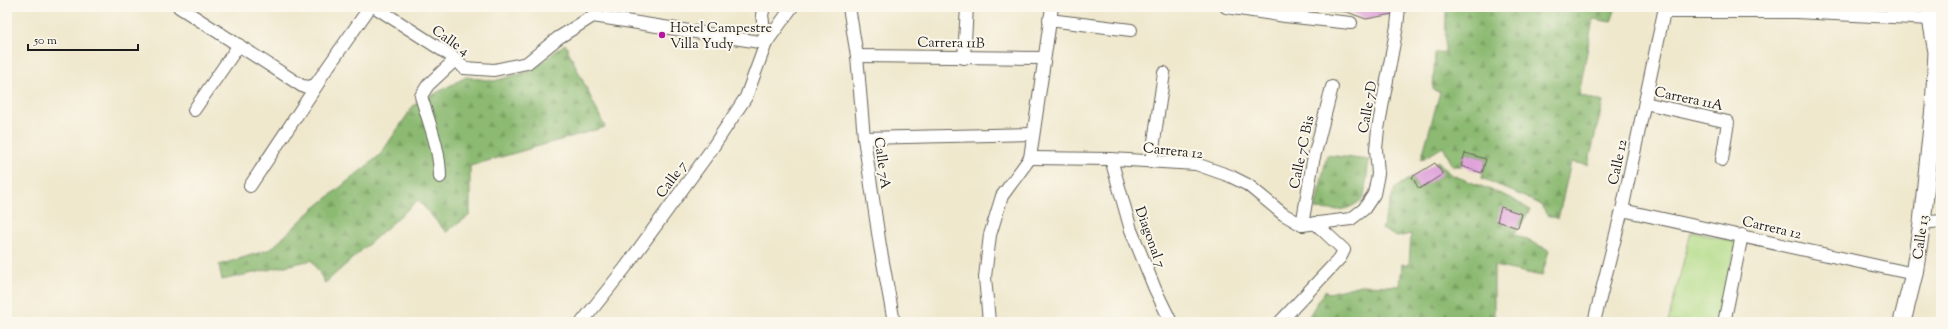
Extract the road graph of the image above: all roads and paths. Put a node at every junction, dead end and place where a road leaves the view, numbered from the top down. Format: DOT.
graph roads {
  1 [pos="179,7"];
  2 [pos="370,7"];
  3 [pos="375,7"];
  4 [pos="764,7"];
  5 [pos="792,7"];
  6 [pos="849,7"];
  7 [pos="967,7"];
  8 [pos="1052,7"];
  9 [pos="1226,7"];
  10 [pos="1399,7"];
  11 [pos="1665,10"];
  12 [pos="1285,12"];
  13 [pos="1050,20"];
  14 [pos="1934,21"];
  15 [pos="1351,23"];
  16 [pos="1131,30"];
  17 [pos="766,43"];
  18 [pos="239,45"];
  19 [pos="1939,52"];
  20 [pos="857,56"];
  21 [pos="964,58"];
  22 [pos="1044,58"];
  23 [pos="456,59"];
  24 [pos="1164,73"];
  25 [pos="1332,87"];
  26 [pos="1645,103"];
  27 [pos="1938,106"];
  28 [pos="194,110"];
  29 [pos="1033,134"];
  30 [pos="864,138"];
  31 [pos="1030,158"];
  32 [pos="1111,159"];
  33 [pos="1722,160"];
  34 [pos="1151,162"];
  35 [pos="440,177"];
  36 [pos="250,186"];
  37 [pos="1622,210"];
  38 [pos="1941,220"];
  39 [pos="1315,223"];
  40 [pos="1922,223"];
  41 [pos="1302,225"];
  42 [pos="1742,236"];
  43 [pos="1914,274"];
  44 [pos="1725,318"];
  45 [pos="582,322"];
  46 [pos="894,322"];
  47 [pos="989,322"];
  48 [pos="1171,322"];
  49 [pos="1280,322"];
  50 [pos="1594,322"];
  51 [pos="1902,322"];
  1 -- 18 [label="street"];
  2 -- 18 [label="street"];
  2 -- 36 [label="street"];
  3 -- 23 [label="street, Calle 4"];
  4 -- 17 [label="street"];
  5 -- 17 [label="street"];
  6 -- 20 [label="street, Calle 7A"];
  7 -- 21 [label="street"];
  8 -- 13 [label="street"];
  9 -- 12 [label="street"];
  10 -- 39 [label="street, Calle 7D"];
  11 -- 14 [label="street"];
  11 -- 26 [label="street, Calle 12"];
  12 -- 15 [label="street"];
  13 -- 16 [label="street"];
  13 -- 22 [label="street"];
  14 -- 19 [label="main road, Calle 13"];
  17 -- 23 [label="street, Calle 4"];
  17 -- 45 [label="street, Calle 7"];
  18 -- 28 [label="street"];
  19 -- 27 [label="main road, Calle 13"];
  20 -- 21 [label="street, Carrera 11B"];
  20 -- 30 [label="street, Calle 7A"];
  21 -- 22 [label="street, Carrera 11B"];
  22 -- 29 [label="street"];
  23 -- 35 [label="street"];
  24 -- 34 [label="street"];
  25 -- 41 [label="street, Calle 7C Bis"];
  26 -- 33 [label="street, Carrera 11A"];
  26 -- 37 [label="street, Calle 12"];
  27 -- 40 [label="main road, Calle 13"];
  29 -- 30 [label="street"];
  29 -- 31 [label="street"];
  30 -- 46 [label="street, Calle 7A"];
  31 -- 32 [label="street, Carrera 12"];
  31 -- 47 [label="street"];
  32 -- 34 [label="street, Carrera 12"];
  32 -- 48 [label="street, Diagonal 7"];
  34 -- 41 [label="street, Carrera 12"];
  37 -- 42 [label="street, Carrera 12"];
  37 -- 50 [label="street, Calle 12"];
  38 -- 40 [label="street"];
  39 -- 41 [label="street"];
  39 -- 49 [label="street"];
  40 -- 43 [label="main road, Calle 13"];
  42 -- 43 [label="street, Carrera 12"];
  42 -- 44 [label="street"];
  43 -- 51 [label="main road, Calle 13"];
}
